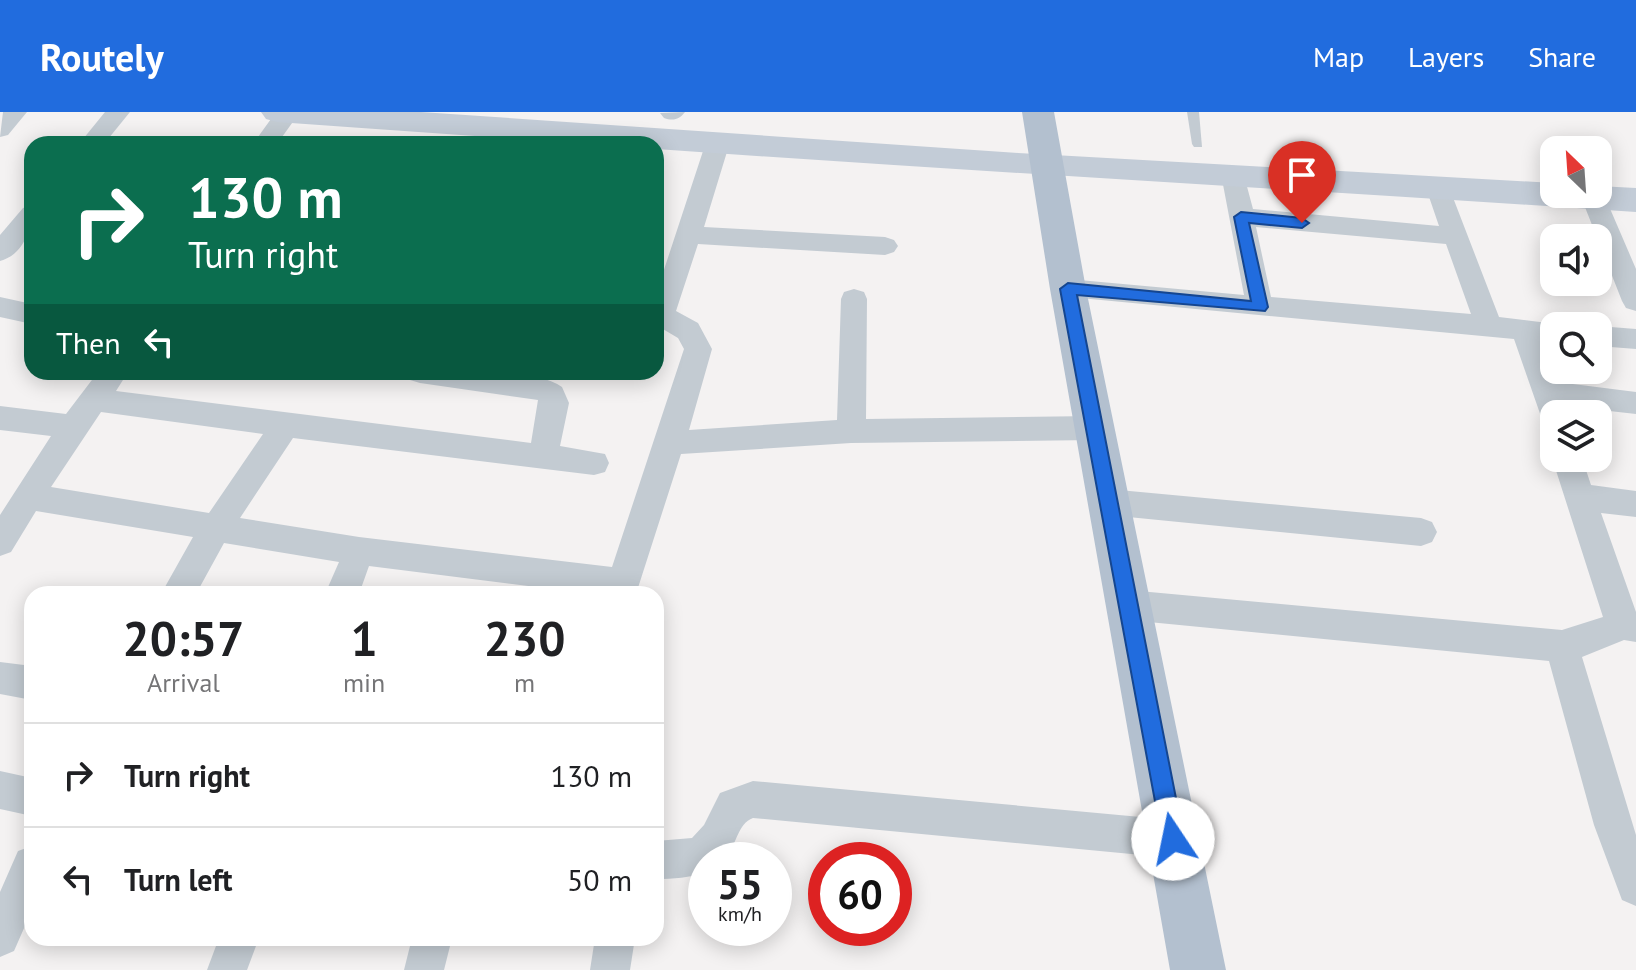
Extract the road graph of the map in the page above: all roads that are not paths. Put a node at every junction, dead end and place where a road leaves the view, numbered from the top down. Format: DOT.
graph roads {
  1 [pos="15,112"];
  2 [pos="118,112"];
  3 [pos="277,112"];
  4 [pos="287,112"];
  5 [pos="658,112"];
  6 [pos="673,112"];
  7 [pos="1193,112"];
  8 [pos="0,130"];
  9 [pos="98,136"];
  10 [pos="270,136"];
  11 [pos="497,136"];
  12 [pos="664,141"];
  13 [pos="718,142"];
  14 [pos="1043,143"];
  15 [pos="1198,144"];
  16 [pos="1540,169"];
  17 [pos="1233,174"];
  18 [pos="1636,176"];
  19 [pos="1612,181"];
  20 [pos="1540,186"];
  21 [pos="1438,188"];
  22 [pos="1612,191"];
  23 [pos="1636,200"];
  24 [pos="1603,208"];
  25 [pos="1241,217"];
  26 [pos="24,223"];
  27 [pos="688,235"];
  28 [pos="1456,236"];
  29 [pos="885,246"];
  30 [pos="2,247"];
  31 [pos="1068,289"];
  32 [pos="854,299"];
  33 [pos="1636,301"];
  34 [pos="0,307"];
  35 [pos="664,307"];
  36 [pos="1260,307"];
  37 [pos="24,312"];
  38 [pos="664,318"];
  39 [pos="1489,327"];
  40 [pos="1525,330"];
  41 [pos="1540,331"];
  42 [pos="1612,337"];
  43 [pos="1636,339"];
  44 [pos="108,380"];
  45 [pos="476,380"];
  46 [pos="95,399"];
  47 [pos="1548,400"];
  48 [pos="1636,403"];
  49 [pos="1612,404"];
  50 [pos="0,418"];
  51 [pos="286,425"];
  52 [pos="73,427"];
  53 [pos="1095,428"];
  54 [pos="851,431"];
  55 [pos="670,443"];
  56 [pos="543,457"];
  57 [pos="594,463"];
  58 [pos="1572,472"];
  59 [pos="29,497"];
  60 [pos="1580,497"];
  61 [pos="1108,502"];
  62 [pos="1636,504"];
  63 [pos="216,528"];
  64 [pos="1421,532"];
  65 [pos="0,541"];
  66 [pos="359,551"];
  67 [pos="183,586"];
  68 [pos="345,586"];
  69 [pos="599,586"];
  70 [pos="621,586"];
  71 [pos="1128,605"];
  72 [pos="1629,626"];
  73 [pos="1562,646"];
  74 [pos="0,678"];
  75 [pos="24,682"];
  76 [pos="0,790"];
  77 [pos="24,795"];
  78 [pos="1173,839"];
  79 [pos="664,861"];
  80 [pos="24,883"];
  81 [pos="1636,886"];
  82 [pos="0,937"];
  83 [pos="236,946"];
  84 [pos="430,946"];
  85 [pos="614,946"];
  86 [pos="227,970"];
  87 [pos="424,970"];
  88 [pos="610,970"];
  89 [pos="1198,970"];
  1 -- 8 [label="street"];
  2 -- 9 [label="street"];
  3 -- 4 [label="street"];
  4 -- 10 [label="street"];
  4 -- 11 [label="street"];
  5 -- 6 [label="street"];
  6 -- 14 [label="street"];
  7 -- 15 [label="lane"];
  12 -- 13 [label="street"];
  13 -- 14 [label="street"];
  13 -- 27 [label="street"];
  14 -- 15 [label="street"];
  14 -- 17 [label="street"];
  14 -- 31 [label="main road"];
  15 -- 16 [label="street"];
  17 -- 21 [label="street"];
  17 -- 25 [label="street"];
  18 -- 19 [label="street"];
  20 -- 21 [label="street"];
  21 -- 28 [label="street"];
  22 -- 23 [label="street"];
  24 -- 33 [label="street"];
  25 -- 28 [label="street"];
  25 -- 36 [label="street"];
  26 -- 30 [label="street"];
  27 -- 29 [label="street"];
  27 -- 35 [label="street"];
  28 -- 39 [label="street"];
  31 -- 36 [label="street"];
  31 -- 53 [label="main road"];
  32 -- 54 [label="street"];
  34 -- 37 [label="street"];
  36 -- 39 [label="street"];
  38 -- 55 [label="street"];
  39 -- 40 [label="street"];
  40 -- 41 [label="street"];
  40 -- 47 [label="street"];
  42 -- 43 [label="street"];
  44 -- 46 [label="street"];
  45 -- 56 [label="street"];
  46 -- 51 [label="street"];
  46 -- 52 [label="street"];
  48 -- 49 [label="street"];
  50 -- 52 [label="street"];
  51 -- 56 [label="street"];
  51 -- 63 [label="street"];
  52 -- 59 [label="street"];
  53 -- 54 [label="street"];
  53 -- 61 [label="main road"];
  54 -- 55 [label="street"];
  55 -- 70 [label="street"];
  56 -- 57 [label="street"];
  58 -- 60 [label="street"];
  59 -- 63 [label="street"];
  59 -- 65 [label="street"];
  60 -- 62 [label="street"];
  60 -- 72 [label="street"];
  61 -- 64 [label="street"];
  61 -- 71 [label="main road"];
  63 -- 66 [label="street"];
  63 -- 67 [label="street"];
  66 -- 68 [label="street"];
  66 -- 69 [label="street"];
  71 -- 73 [label="street"];
  71 -- 78 [label="main road"];
  72 -- 73 [label="street"];
  73 -- 81 [label="street"];
  74 -- 75 [label="street"];
  76 -- 77 [label="street"];
  78 -- 79 [label="street"];
  78 -- 89 [label="main road"];
  80 -- 82 [label="street"];
  83 -- 86 [label="street"];
  84 -- 87 [label="street"];
  85 -- 88 [label="street"];
}
